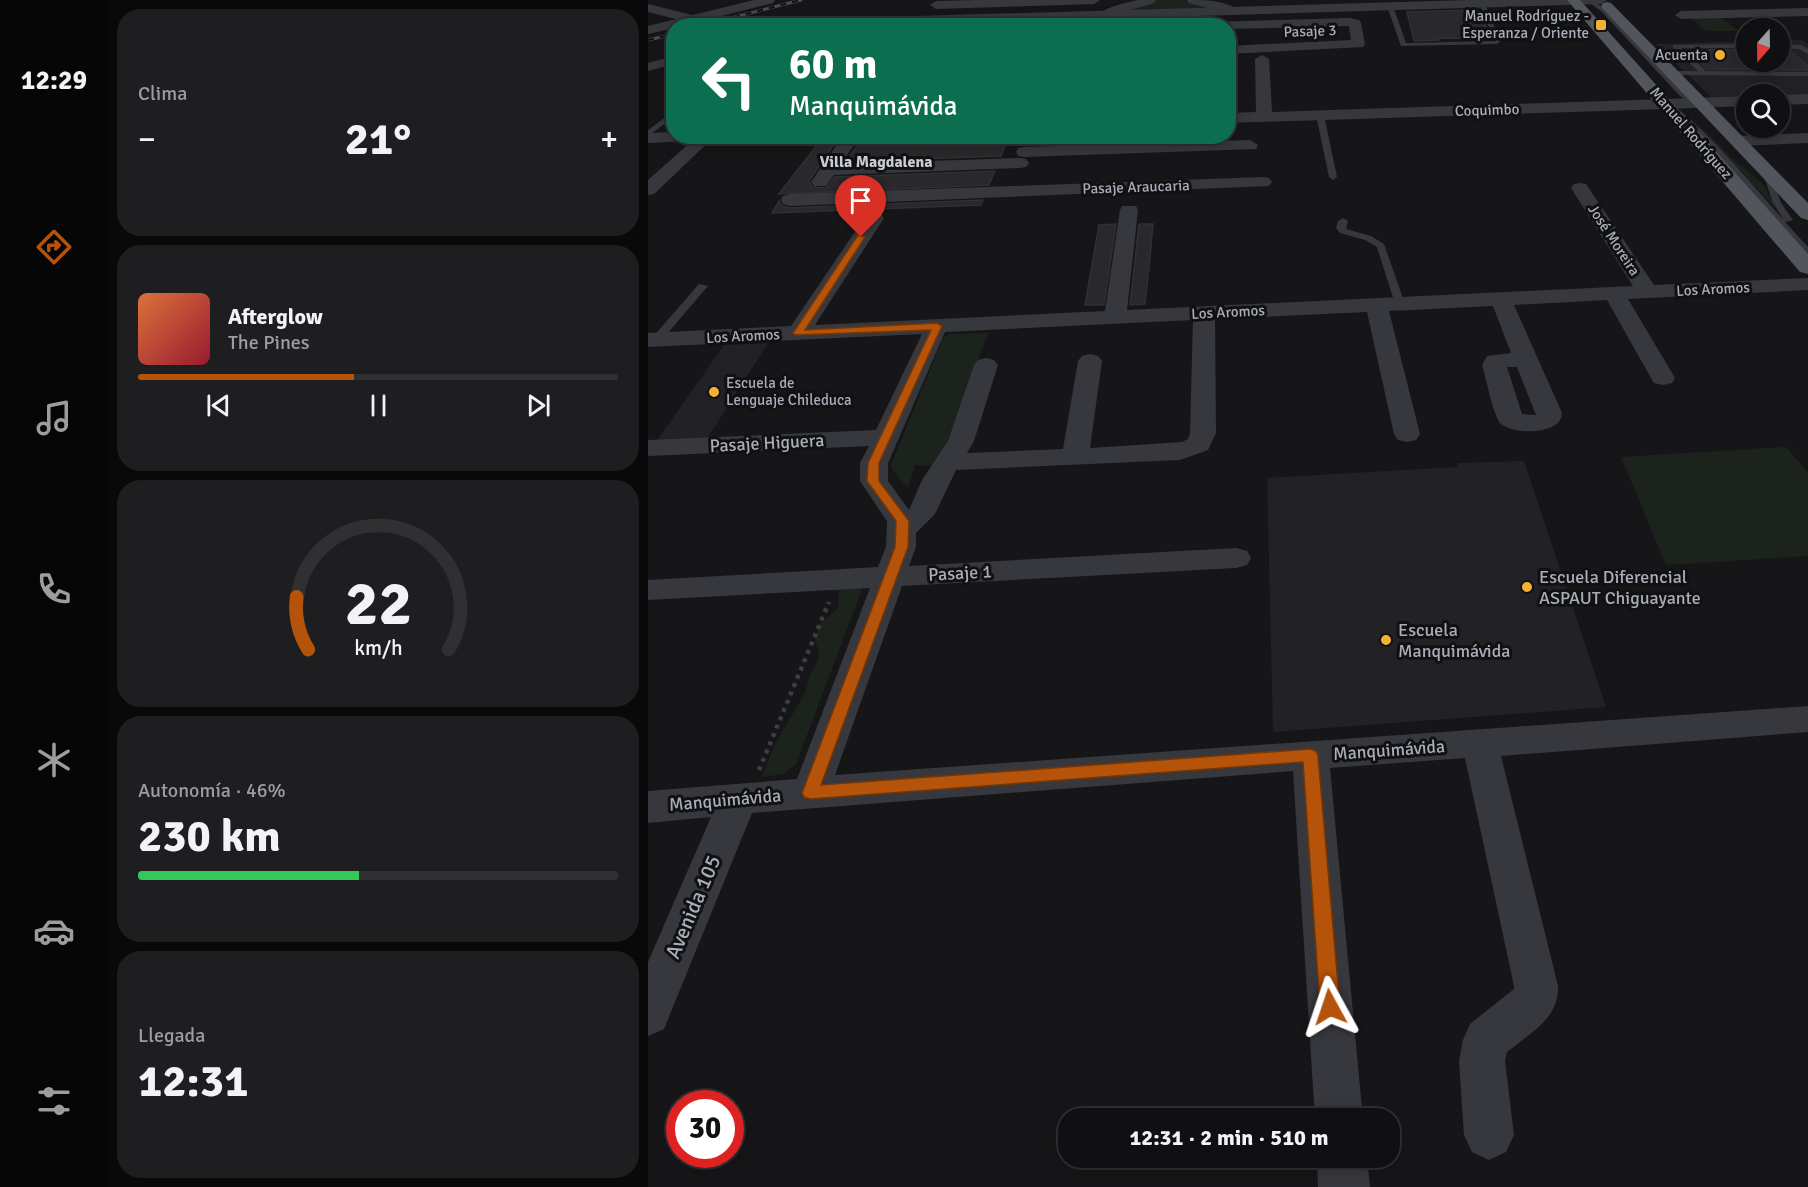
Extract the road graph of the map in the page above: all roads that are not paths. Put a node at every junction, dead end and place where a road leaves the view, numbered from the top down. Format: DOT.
graph roads {
  1 [pos="770,0"];
  2 [pos="1094,0"];
  3 [pos="1150,0"];
  4 [pos="1193,0"];
  5 [pos="1279,0"];
  6 [pos="1573,0"];
  7 [pos="1582,0"];
  8 [pos="1589,0"];
  9 [pos="1603,0"];
  10 [pos="1211,1"];
  11 [pos="937,2"];
  12 [pos="983,2"];
  13 [pos="1407,3"];
  14 [pos="1481,3"];
  15 [pos="1390,6"];
  16 [pos="793,9"];
  17 [pos="652,10"];
  18 [pos="1231,10"];
  19 [pos="1256,10"];
  20 [pos="1808,12"];
  21 [pos="688,18"];
  22 [pos="696,18"];
  23 [pos="755,18"];
  24 [pos="926,18"];
  25 [pos="1107,18"];
  26 [pos="1128,18"];
  27 [pos="1262,24"];
  28 [pos="1236,25"];
  29 [pos="666,26"];
  30 [pos="648,30"];
  31 [pos="1736,32"];
  32 [pos="1616,40"];
  33 [pos="1736,46"];
  34 [pos="1790,46"];
  35 [pos="1236,51"];
  36 [pos="1808,52"];
  37 [pos="1263,55"];
  38 [pos="666,62"];
  39 [pos="648,68"];
  40 [pos="666,68"];
  41 [pos="1672,73"];
  42 [pos="1704,73"];
  43 [pos="1808,74"];
  44 [pos="1808,99"];
  45 [pos="1790,100"];
  46 [pos="1736,101"];
  47 [pos="1700,103"];
  48 [pos="1666,104"];
  49 [pos="1320,115"];
  50 [pos="1264,117"];
  51 [pos="1236,118"];
  52 [pos="666,119"];
  53 [pos="648,134"];
  54 [pos="666,137"];
  55 [pos="648,138"];
  56 [pos="1808,138"];
  57 [pos="1737,141"];
  58 [pos="698,144"];
  59 [pos="846,144"];
  60 [pos="1028,144"];
  61 [pos="1127,144"];
  62 [pos="1143,144"];
  63 [pos="1182,144"];
  64 [pos="1251,145"];
  65 [pos="1222,146"];
  66 [pos="1022,157"];
  67 [pos="828,170"];
  68 [pos="1766,171"];
  69 [pos="1333,177"];
  70 [pos="1263,182"];
  71 [pos="1233,183"];
  72 [pos="1149,186"];
  73 [pos="1580,188"];
  74 [pos="648,190"];
  75 [pos="1007,198"];
  76 [pos="1130,210"];
  77 [pos="1807,212"];
  78 [pos="874,218"];
  79 [pos="1343,220"];
  80 [pos="1808,242"];
  81 [pos="1808,253"];
  82 [pos="1808,267"];
  83 [pos="1808,284"];
  84 [pos="703,286"];
  85 [pos="1648,292"];
  86 [pos="1614,293"];
  87 [pos="1501,299"];
  88 [pos="1388,304"];
  89 [pos="1204,313"];
  90 [pos="1115,318"];
  91 [pos="937,326"];
  92 [pos="798,333"];
  93 [pos="652,340"];
  94 [pos="1527,359"];
  95 [pos="1090,361"];
  96 [pos="986,365"];
  97 [pos="1663,378"];
  98 [pos="1407,434"];
  99 [pos="886,437"];
  100 [pos="648,448"];
  101 [pos="1075,457"];
  102 [pos="948,462"];
  103 [pos="904,528"];
  104 [pos="1236,558"];
  105 [pos="890,577"];
  106 [pos="648,590"];
  107 [pos="1808,718"];
  108 [pos="1480,744"];
  109 [pos="1310,756"];
  110 [pos="810,793"];
  111 [pos="738,800"];
  112 [pos="648,807"];
  113 [pos="648,1014"];
  114 [pos="1338,1108"];
  115 [pos="1489,1135"];
  116 [pos="1343,1168"];
  117 [pos="1344,1187"];
  1 -- 22 [label="street"];
  2 -- 12 [label="street"];
  3 -- 25 [label="street"];
  4 -- 10 [label="street"];
  5 -- 19 [label="street, Pasaje 3"];
  6 -- 7 [label="street"];
  6 -- 14 [label="street"];
  6 -- 32 [label="main road, Manuel Rodríguez"];
  7 -- 8 [label="street"];
  7 -- 32 [label="lane"];
  8 -- 9 [label="street"];
  8 -- 47 [label="lane"];
  9 -- 41 [label="main road, Manuel Rodríguez"];
  10 -- 18 [label="street"];
  11 -- 12 [label="street"];
  11 -- 24 [label="street"];
  13 -- 14 [label="street"];
  13 -- 15 [label="street"];
  14 -- 15 [label="lane"];
  15 -- 19 [label="street"];
  16 -- 23 [label="street"];
  17 -- 21 [label="street"];
  18 -- 19 [label="street"];
  18 -- 26 [label="street"];
  19 -- 27 [label="street"];
  20 -- 31 [label="street"];
  27 -- 28 [label="street"];
  27 -- 37 [label="street"];
  27 -- 37 [label="street, Pasaje 3"];
  29 -- 30 [label="street"];
  32 -- 48 [label="main road, Manuel Rodríguez"];
  33 -- 42 [label="lane"];
  34 -- 36 [label="lane"];
  35 -- 37 [label="street, Pasaje 3"];
  37 -- 50 [label="street"];
  38 -- 39 [label="street"];
  39 -- 40 [label="street"];
  41 -- 42 [label="lane"];
  41 -- 47 [label="main road, Manuel Rodríguez"];
  42 -- 43 [label="lane"];
  44 -- 45 [label="street"];
  46 -- 47 [label="street, Coquimbo"];
  47 -- 48 [label="street, Coquimbo"];
  47 -- 57 [label="main road, Manuel Rodríguez"];
  48 -- 49 [label="street, Coquimbo"];
  48 -- 81 [label="lane"];
  48 -- 82 [label="main road, Manuel Rodríguez"];
  49 -- 50 [label="street, Coquimbo"];
  49 -- 69 [label="lane"];
  50 -- 51 [label="street, Coquimbo"];
  52 -- 53 [label="lane"];
  54 -- 55 [label="street"];
  56 -- 57 [label="street"];
  57 -- 68 [label="main road, Manuel Rodríguez"];
  58 -- 74 [label="street"];
  59 -- 67 [label="street"];
  60 -- 66 [label="street"];
  61 -- 66 [label="street"];
  62 -- 72 [label="street"];
  63 -- 65 [label="street"];
  64 -- 65 [label="street"];
  65 -- 71 [label="street"];
  66 -- 67 [label="street"];
  66 -- 75 [label="street"];
  67 -- 75 [label="street, Pasaje Araucaria"];
  68 -- 77 [label="main road, Manuel Rodríguez"];
  68 -- 80 [label="lane"];
  70 -- 71 [label="street, Pasaje Araucaria"];
  71 -- 72 [label="street, Pasaje Araucaria"];
  72 -- 75 [label="street, Pasaje Araucaria"];
  73 -- 85 [label="street, José Moreira"];
  76 -- 90 [label="street"];
  78 -- 92 [label="street"];
  79 -- 88 [label="lane"];
  83 -- 85 [label="street, Los Aromos"];
  84 -- 93 [label="lane"];
  85 -- 86 [label="street, Los Aromos"];
  86 -- 87 [label="street, Los Aromos"];
  86 -- 97 [label="street"];
  87 -- 88 [label="street, Los Aromos"];
  87 -- 94 [label="street"];
  88 -- 89 [label="street, Los Aromos"];
  88 -- 98 [label="street"];
  89 -- 90 [label="street, Los Aromos"];
  89 -- 101 [label="street"];
  90 -- 91 [label="street, Los Aromos"];
  91 -- 92 [label="street, Los Aromos"];
  91 -- 99 [label="street"];
  92 -- 93 [label="street, Los Aromos"];
  95 -- 101 [label="street"];
  96 -- 102 [label="street"];
  99 -- 100 [label="street, Pasaje Higuera"];
  99 -- 103 [label="street"];
  101 -- 102 [label="street"];
  102 -- 103 [label="street"];
  103 -- 105 [label="street"];
  104 -- 105 [label="street, Pasaje 1"];
  105 -- 106 [label="street, Pasaje 1"];
  105 -- 110 [label="street"];
  107 -- 108 [label="street, Manquimávida"];
  108 -- 109 [label="street, Manquimávida"];
  108 -- 115 [label="street"];
  109 -- 110 [label="street, Manquimávida"];
  109 -- 114 [label="street"];
  110 -- 111 [label="street, Manquimávida"];
  111 -- 112 [label="street, Manquimávida"];
  111 -- 113 [label="street, Avenida 105"];
  116 -- 117 [label="street"];
}
